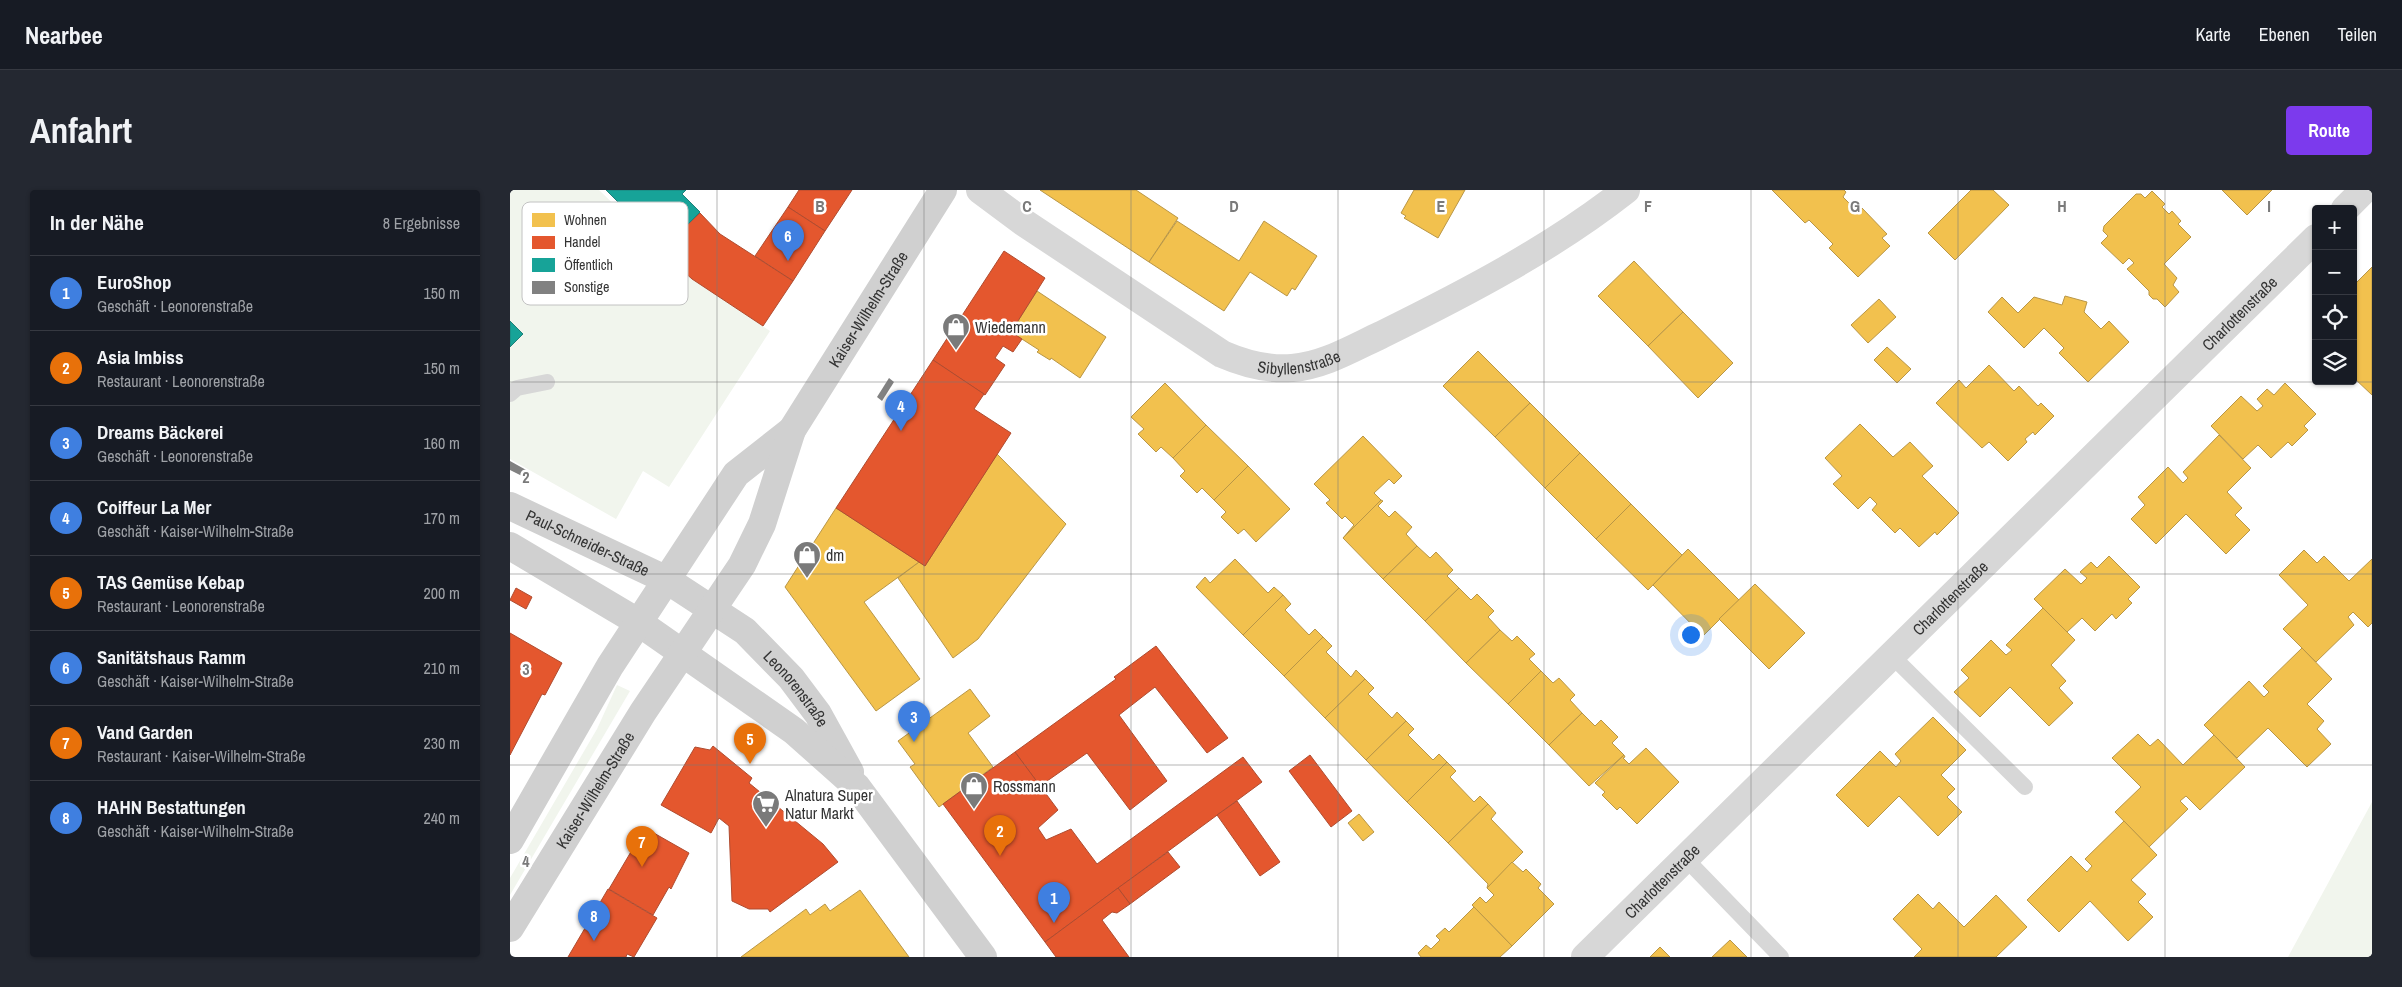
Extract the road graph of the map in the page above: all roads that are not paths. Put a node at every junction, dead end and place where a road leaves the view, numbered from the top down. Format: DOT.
graph roads {
  1 [pos="943,190"];
  2 [pos="980,190"];
  3 [pos="1626,190"];
  4 [pos="2364,190"];
  5 [pos="2349,205"];
  6 [pos="2312,242"];
  7 [pos="546,382"];
  8 [pos="510,394"];
  9 [pos="792,430"];
  10 [pos="510,506"];
  11 [pos="510,546"];
  12 [pos="667,580"];
  13 [pos="712,610"];
  14 [pos="638,622"];
  15 [pos="683,654"];
  16 [pos="1891,655"];
  17 [pos="857,787"];
  18 [pos="2025,787"];
  19 [pos="510,840"];
  20 [pos="1685,858"];
  21 [pos="510,928"];
  22 [pos="983,957"];
  23 [pos="1585,957"];
  24 [pos="1782,957"];
  1 -- 9 [label="main road, Kaiser-Wilhelm-Straße"];
  2 -- 3 [label="street, Sibyllenstraße"];
  4 -- 5 [label="street"];
  6 -- 16 [label="street, Charlottenstraße"];
  7 -- 8 [label="lane"];
  9 -- 12 [label="main road, Kaiser-Wilhelm-Straße"];
  9 -- 13 [label="main road, Kaiser-Wilhelm-Straße"];
  10 -- 12 [label="main road, Paul-Schneider-Straße"];
  11 -- 14 [label="main road"];
  12 -- 13 [label="main road"];
  12 -- 14 [label="main road, Kaiser-Wilhelm-Straße"];
  13 -- 15 [label="main road, Kaiser-Wilhelm-Straße"];
  13 -- 17 [label="main road, Leonorenstraße"];
  14 -- 15 [label="main road"];
  14 -- 19 [label="main road, Kaiser-Wilhelm-Straße"];
  15 -- 17 [label="main road, Leonorenstraße"];
  15 -- 21 [label="main road, Kaiser-Wilhelm-Straße"];
  16 -- 18 [label="lane"];
  16 -- 20 [label="street, Charlottenstraße"];
  17 -- 22 [label="main road, Leonorenstraße"];
  20 -- 23 [label="street, Charlottenstraße"];
  20 -- 24 [label="lane"];
}
